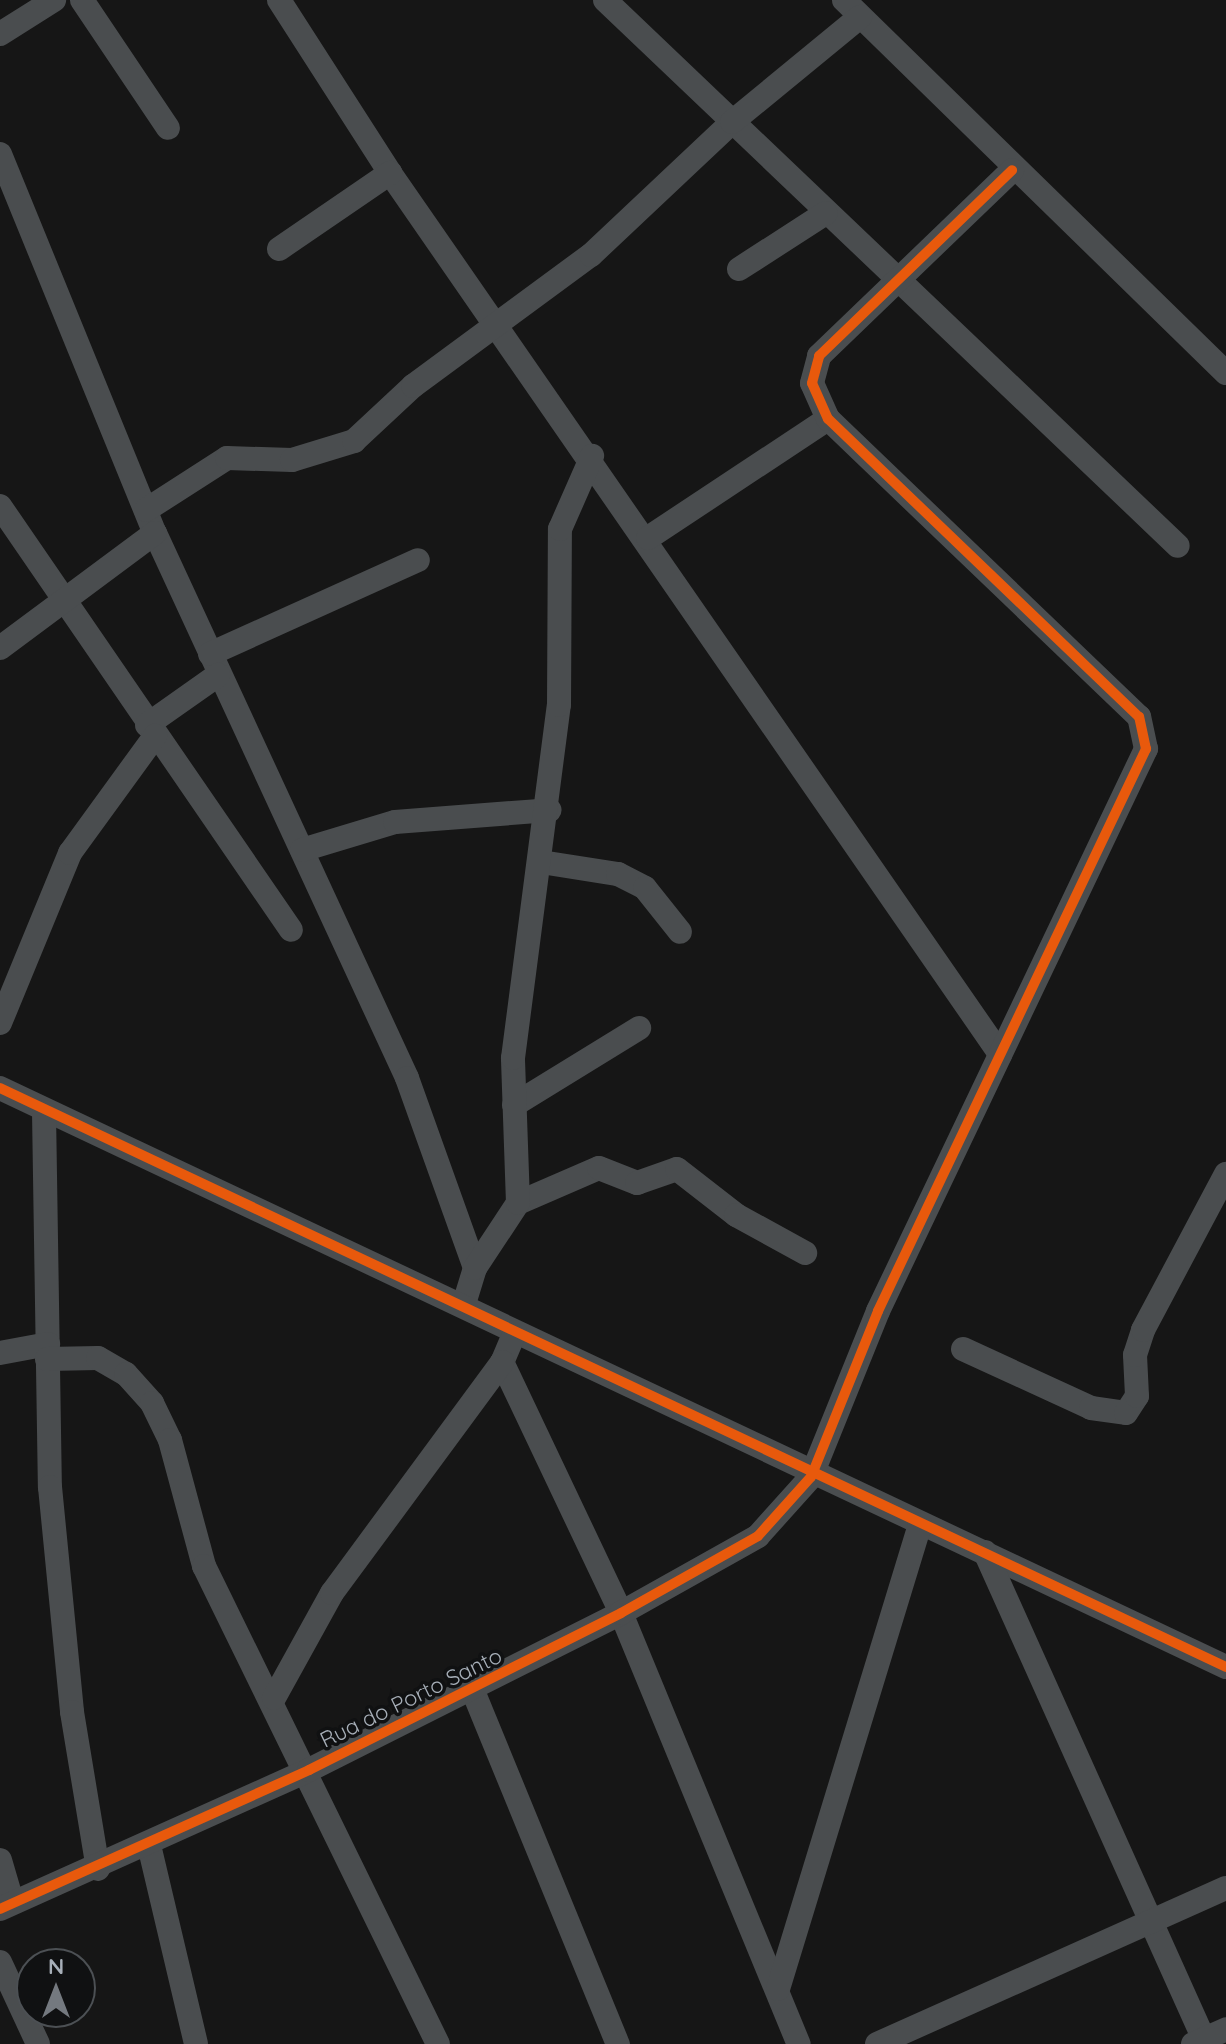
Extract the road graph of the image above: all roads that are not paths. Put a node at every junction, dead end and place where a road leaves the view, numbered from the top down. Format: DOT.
graph roads {
  1 [pos="54,0"];
  2 [pos="82,0"];
  3 [pos="279,0"];
  4 [pos="605,0"];
  5 [pos="852,8"];
  6 [pos="0,34"];
  7 [pos="732,122"];
  8 [pos="168,128"];
  9 [pos="0,154"];
  10 [pos="1012,170"];
  11 [pos="390,173"];
  12 [pos="826,213"];
  13 [pos="279,249"];
  14 [pos="739,269"];
  15 [pos="897,282"];
  16 [pos="502,327"];
  17 [pos="1226,373"];
  18 [pos="828,419"];
  19 [pos="592,456"];
  20 [pos="0,506"];
  21 [pos="150,521"];
  22 [pos="648,538"];
  23 [pos="1178,546"];
  24 [pos="418,560"];
  25 [pos="67,597"];
  26 [pos="0,648"];
  27 [pos="214,664"];
  28 [pos="151,730"];
  29 [pos="550,810"];
  30 [pos="302,850"];
  31 [pos="541,862"];
  32 [pos="291,930"];
  33 [pos="680,932"];
  34 [pos="0,1023"];
  35 [pos="639,1028"];
  36 [pos="1000,1054"];
  37 [pos="0,1088"];
  38 [pos="514,1105"];
  39 [pos="44,1112"];
  40 [pos="1226,1174"];
  41 [pos="518,1203"];
  42 [pos="805,1253"];
  43 [pos="475,1268"];
  44 [pos="464,1304"];
  45 [pos="515,1332"];
  46 [pos="963,1349"];
  47 [pos="48,1351"];
  48 [pos="0,1353"];
  49 [pos="502,1362"];
  50 [pos="811,1477"];
  51 [pos="920,1524"];
  52 [pos="985,1552"];
  53 [pos="621,1613"];
  54 [pos="1226,1667"];
  55 [pos="473,1691"];
  56 [pos="274,1698"];
  57 [pos="309,1770"];
  58 [pos="149,1845"];
  59 [pos="0,1860"];
  60 [pos="98,1869"];
  61 [pos="1226,1888"];
  62 [pos="6,1905"];
  63 [pos="1148,1926"];
  64 [pos="0,1962"];
  65 [pos="778,1989"];
  66 [pos="1207,2039"];
  67 [pos="38,2044"];
  68 [pos="196,2044"];
  69 [pos="438,2044"];
  70 [pos="618,2044"];
  71 [pos="799,2044"];
  72 [pos="877,2044"];
  1 -- 6 [label="street"];
  2 -- 8 [label="street"];
  3 -- 11 [label="street"];
  4 -- 7 [label="street"];
  5 -- 7 [label="street"];
  5 -- 10 [label="street"];
  7 -- 12 [label="street"];
  7 -- 16 [label="street"];
  9 -- 21 [label="street"];
  10 -- 15 [label="street"];
  10 -- 17 [label="street"];
  11 -- 13 [label="street"];
  11 -- 16 [label="street"];
  12 -- 14 [label="street"];
  12 -- 15 [label="street"];
  15 -- 18 [label="street"];
  15 -- 23 [label="street"];
  16 -- 19 [label="street"];
  16 -- 21 [label="street"];
  18 -- 22 [label="street"];
  18 -- 36 [label="street, Rua do Porto Santo"];
  19 -- 22 [label="street"];
  19 -- 29 [label="street"];
  20 -- 25 [label="street"];
  21 -- 25 [label="street"];
  21 -- 27 [label="street"];
  22 -- 36 [label="street"];
  24 -- 27 [label="street"];
  25 -- 26 [label="street"];
  25 -- 28 [label="street"];
  27 -- 28 [label="street"];
  27 -- 30 [label="street"];
  28 -- 32 [label="street"];
  28 -- 34 [label="street"];
  29 -- 30 [label="street"];
  29 -- 31 [label="street"];
  30 -- 43 [label="street"];
  31 -- 33 [label="street"];
  31 -- 38 [label="street"];
  35 -- 38 [label="street"];
  36 -- 50 [label="street, Rua do Porto Santo"];
  37 -- 39 [label="street"];
  38 -- 41 [label="street"];
  39 -- 44 [label="street"];
  39 -- 47 [label="street"];
  40 -- 46 [label="street"];
  41 -- 42 [label="street"];
  41 -- 43 [label="street"];
  43 -- 44 [label="street"];
  44 -- 45 [label="street"];
  45 -- 49 [label="street"];
  45 -- 50 [label="street"];
  47 -- 48 [label="street"];
  47 -- 56 [label="street"];
  47 -- 60 [label="street"];
  49 -- 53 [label="street"];
  49 -- 56 [label="street"];
  50 -- 51 [label="street"];
  50 -- 53 [label="street, Rua do Porto Santo"];
  51 -- 52 [label="street"];
  51 -- 65 [label="street"];
  52 -- 54 [label="street"];
  52 -- 63 [label="street"];
  53 -- 55 [label="street, Rua do Porto Santo"];
  53 -- 65 [label="street"];
  55 -- 57 [label="street, Rua do Porto Santo"];
  55 -- 70 [label="street"];
  56 -- 57 [label="street"];
  57 -- 58 [label="street, Rua do Porto Santo"];
  57 -- 69 [label="street"];
  58 -- 60 [label="street, Rua do Porto Santo"];
  58 -- 68 [label="street"];
  59 -- 62 [label="street"];
  60 -- 62 [label="street, Rua do Porto Santo"];
  61 -- 63 [label="street"];
  63 -- 66 [label="street"];
  63 -- 72 [label="street"];
  64 -- 67 [label="street"];
  65 -- 71 [label="street"];
}
